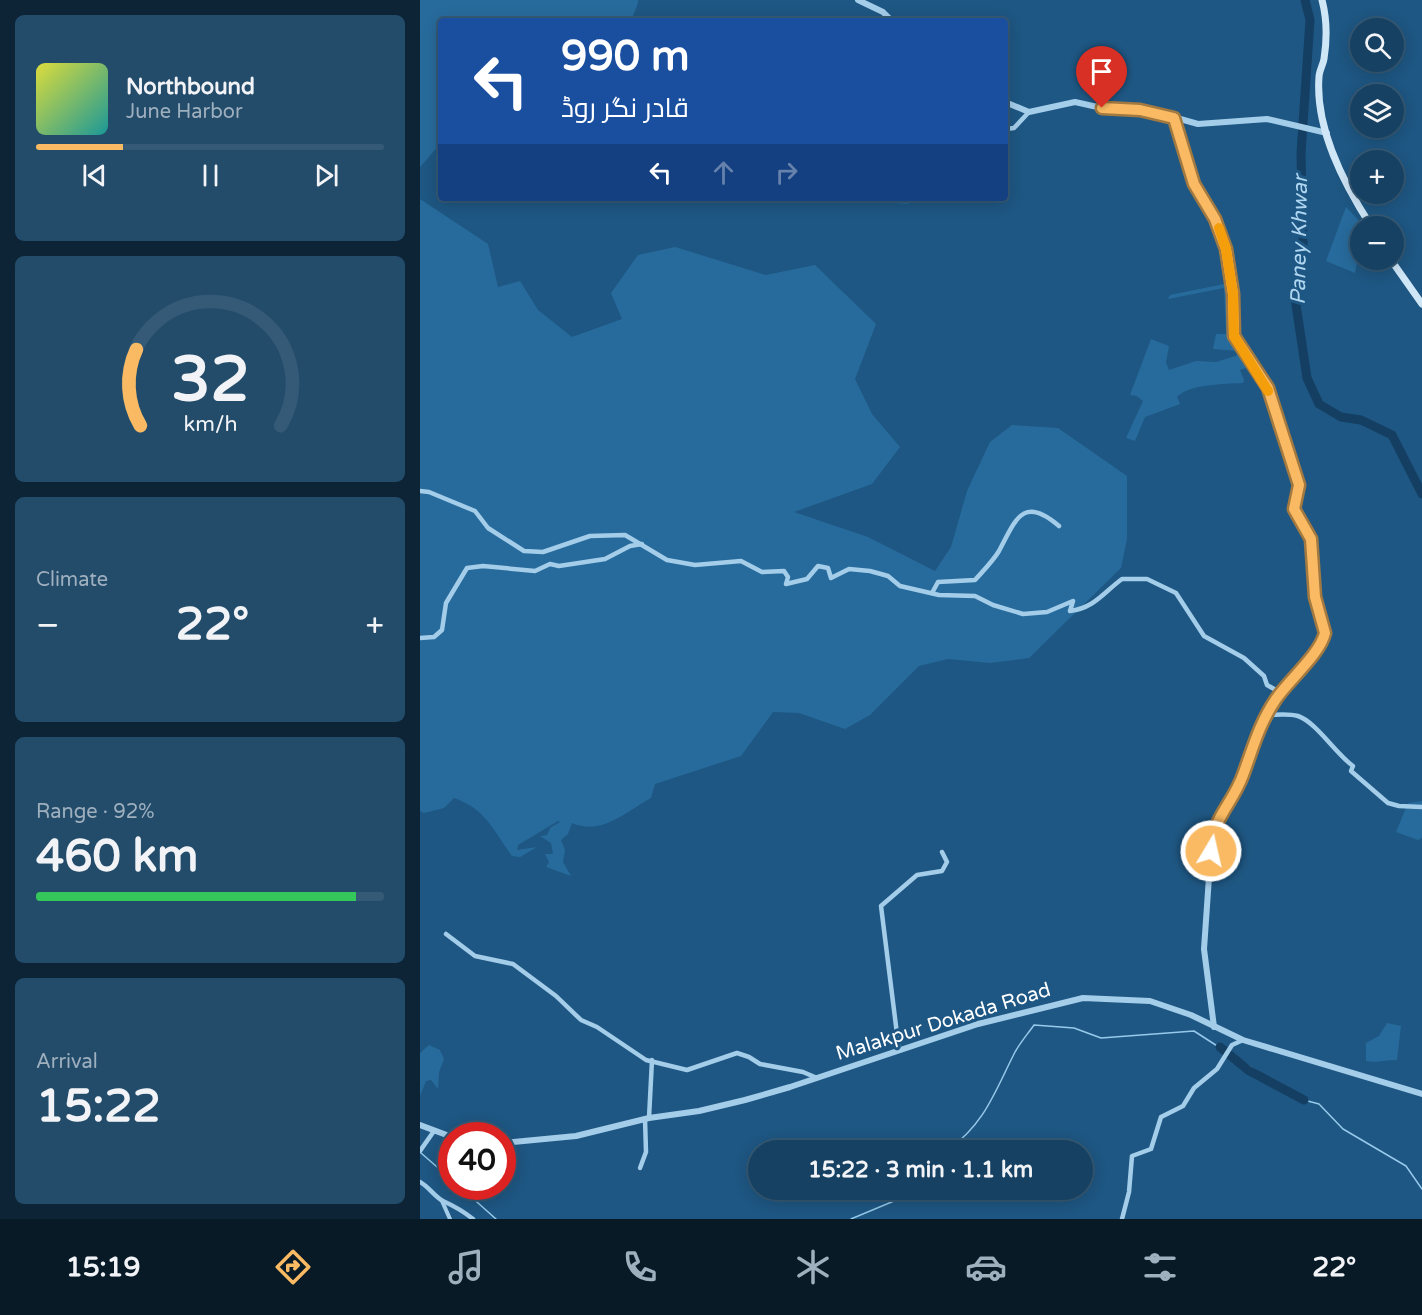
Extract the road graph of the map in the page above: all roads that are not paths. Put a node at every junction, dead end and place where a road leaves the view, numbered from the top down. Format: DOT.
graph roads {
  1 [pos="858,0"];
  2 [pos="1322,0"];
  3 [pos="889,18"];
  4 [pos="1008,103"];
  5 [pos="1029,112"];
  6 [pos="1174,118"];
  7 [pos="1008,129"];
  8 [pos="1328,133"];
  9 [pos="1365,216"];
  10 [pos="1399,270"];
  11 [pos="1422,304"];
  12 [pos="420,491"];
  13 [pos="1059,526"];
  14 [pos="642,544"];
  15 [pos="932,593"];
  16 [pos="420,638"];
  17 [pos="1281,693"];
  18 [pos="1266,715"];
  19 [pos="1422,807"];
  20 [pos="942,852"];
  21 [pos="446,934"];
  22 [pos="1214,1027"];
  23 [pos="1227,1033"];
  24 [pos="1243,1040"];
  25 [pos="1232,1045"];
  26 [pos="899,1050"];
  27 [pos="652,1060"];
  28 [pos="817,1078"];
  29 [pos="1422,1094"];
  30 [pos="647,1118"];
  31 [pos="420,1125"];
  32 [pos="434,1131"];
  33 [pos="438,1132"];
  34 [pos="516,1142"];
  35 [pos="420,1151"];
  36 [pos="640,1168"];
  37 [pos="420,1182"];
  38 [pos="442,1201"];
  39 [pos="450,1219"];
  40 [pos="473,1219"];
  41 [pos="1122,1219"];
  1 -- 3 [label="street"];
  2 -- 8 [label="main road"];
  4 -- 5 [label="street"];
  5 -- 6 [label="street"];
  5 -- 7 [label="street"];
  6 -- 8 [label="street"];
  6 -- 17 [label="street"];
  8 -- 9 [label="main road"];
  10 -- 11 [label="main road"];
  12 -- 14 [label="street"];
  13 -- 15 [label="street"];
  14 -- 15 [label="street"];
  14 -- 16 [label="street"];
  15 -- 17 [label="street"];
  17 -- 18 [label="street"];
  18 -- 19 [label="street"];
  18 -- 22 [label="street"];
  20 -- 26 [label="street"];
  21 -- 27 [label="street"];
  22 -- 23 [label="street, Malakpur Dokada Road"];
  22 -- 26 [label="street, Malakpur Dokada Road"];
  23 -- 24 [label="street, Malakpur Dokada Road"];
  23 -- 25 [label="street"];
  24 -- 25 [label="street"];
  24 -- 29 [label="street, Malakpur Dokada Road"];
  25 -- 41 [label="street"];
  26 -- 28 [label="street, Malakpur Dokada Road"];
  27 -- 28 [label="street"];
  27 -- 30 [label="street"];
  28 -- 30 [label="street, Malakpur Dokada Road"];
  30 -- 34 [label="street, Malakpur Dokada Road"];
  30 -- 36 [label="street"];
  31 -- 32 [label="street"];
  32 -- 33 [label="street"];
  32 -- 35 [label="street"];
  37 -- 38 [label="street"];
  38 -- 39 [label="street"];
  38 -- 40 [label="street"];
}
